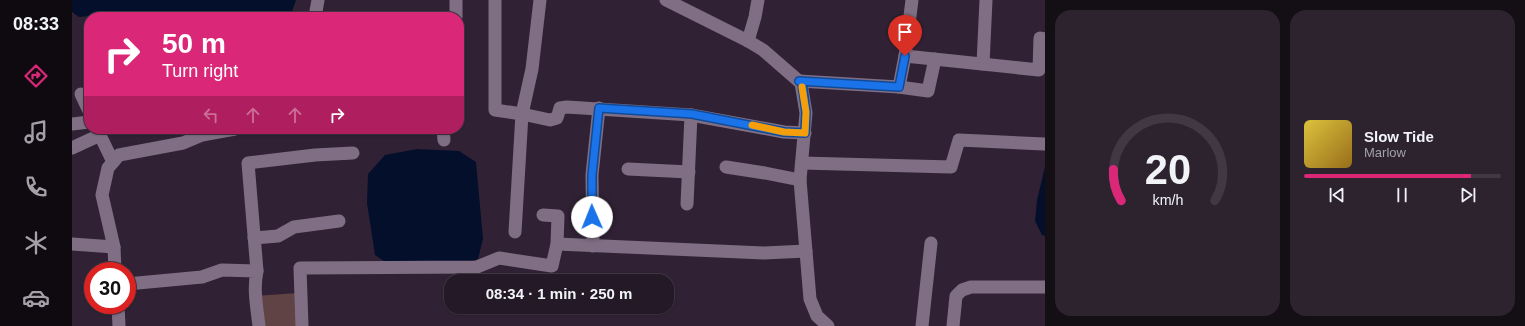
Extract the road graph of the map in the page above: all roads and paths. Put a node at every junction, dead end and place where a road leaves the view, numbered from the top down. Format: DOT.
graph roads {
  1 [pos="318,0"];
  2 [pos="456,0"];
  3 [pos="496,0"];
  4 [pos="540,0"];
  5 [pos="666,0"];
  6 [pos="758,0"];
  7 [pos="912,0"];
  8 [pos="986,0"];
  9 [pos="316,12"];
  10 [pos="456,12"];
  11 [pos="1045,39"];
  12 [pos="748,41"];
  13 [pos="905,56"];
  14 [pos="935,59"];
  15 [pos="982,64"];
  16 [pos="799,81"];
  17 [pos="899,87"];
  18 [pos="81,94"];
  19 [pos="84,100"];
  20 [pos="599,108"];
  21 [pos="522,114"];
  22 [pos="692,114"];
  23 [pos="84,123"];
  24 [pos="72,124"];
  25 [pos="805,133"];
  26 [pos="96,134"];
  27 [pos="100,134"];
  28 [pos="208,134"];
  29 [pos="1044,144"];
  30 [pos="72,148"];
  31 [pos="353,153"];
  32 [pos="113,162"];
  33 [pos="802,163"];
  34 [pos="726,167"];
  35 [pos="628,169"];
  36 [pos="689,172"];
  37 [pos="800,180"];
  38 [pos="687,204"];
  39 [pos="543,215"];
  40 [pos="339,221"];
  41 [pos="515,232"];
  42 [pos="254,238"];
  43 [pos="931,243"];
  44 [pos="72,244"];
  45 [pos="557,244"];
  46 [pos="593,246"];
  47 [pos="114,247"];
  48 [pos="806,251"];
  49 [pos="115,262"];
  50 [pos="257,271"];
  51 [pos="136,283"];
  52 [pos="1045,288"];
  53 [pos="118,314"];
  54 [pos="119,326"];
  55 [pos="259,326"];
  56 [pos="302,326"];
  57 [pos="828,326"];
  58 [pos="922,326"];
  59 [pos="953,326"];
  1 -- 9 [label="street"];
  2 -- 10 [label="street"];
  3 -- 21 [label="street"];
  4 -- 21 [label="street"];
  5 -- 12 [label="street"];
  6 -- 12 [label="street"];
  7 -- 13 [label="street"];
  8 -- 15 [label="street"];
  11 -- 15 [label="street"];
  12 -- 16 [label="street"];
  13 -- 14 [label="street"];
  13 -- 17 [label="street"];
  14 -- 15 [label="street"];
  14 -- 17 [label="street"];
  16 -- 17 [label="street"];
  16 -- 25 [label="street"];
  18 -- 19 [label="street"];
  20 -- 21 [label="street"];
  20 -- 22 [label="street"];
  20 -- 46 [label="street"];
  21 -- 41 [label="street"];
  22 -- 25 [label="street"];
  22 -- 36 [label="street"];
  23 -- 24 [label="street"];
  25 -- 33 [label="street"];
  26 -- 30 [label="street"];
  27 -- 32 [label="street"];
  28 -- 32 [label="street"];
  29 -- 33 [label="street"];
  31 -- 42 [label="street"];
  32 -- 47 [label="street"];
  33 -- 37 [label="street"];
  34 -- 37 [label="street"];
  35 -- 36 [label="street"];
  36 -- 38 [label="street"];
  37 -- 48 [label="street"];
  39 -- 45 [label="street"];
  40 -- 42 [label="street"];
  42 -- 50 [label="street"];
  43 -- 58 [label="street"];
  44 -- 47 [label="street"];
  45 -- 46 [label="street"];
  45 -- 56 [label="street"];
  46 -- 48 [label="street"];
  47 -- 49 [label="street"];
  48 -- 57 [label="street"];
  50 -- 51 [label="street"];
  50 -- 55 [label="street"];
  52 -- 59 [label="street"];
  53 -- 54 [label="street"];
}
